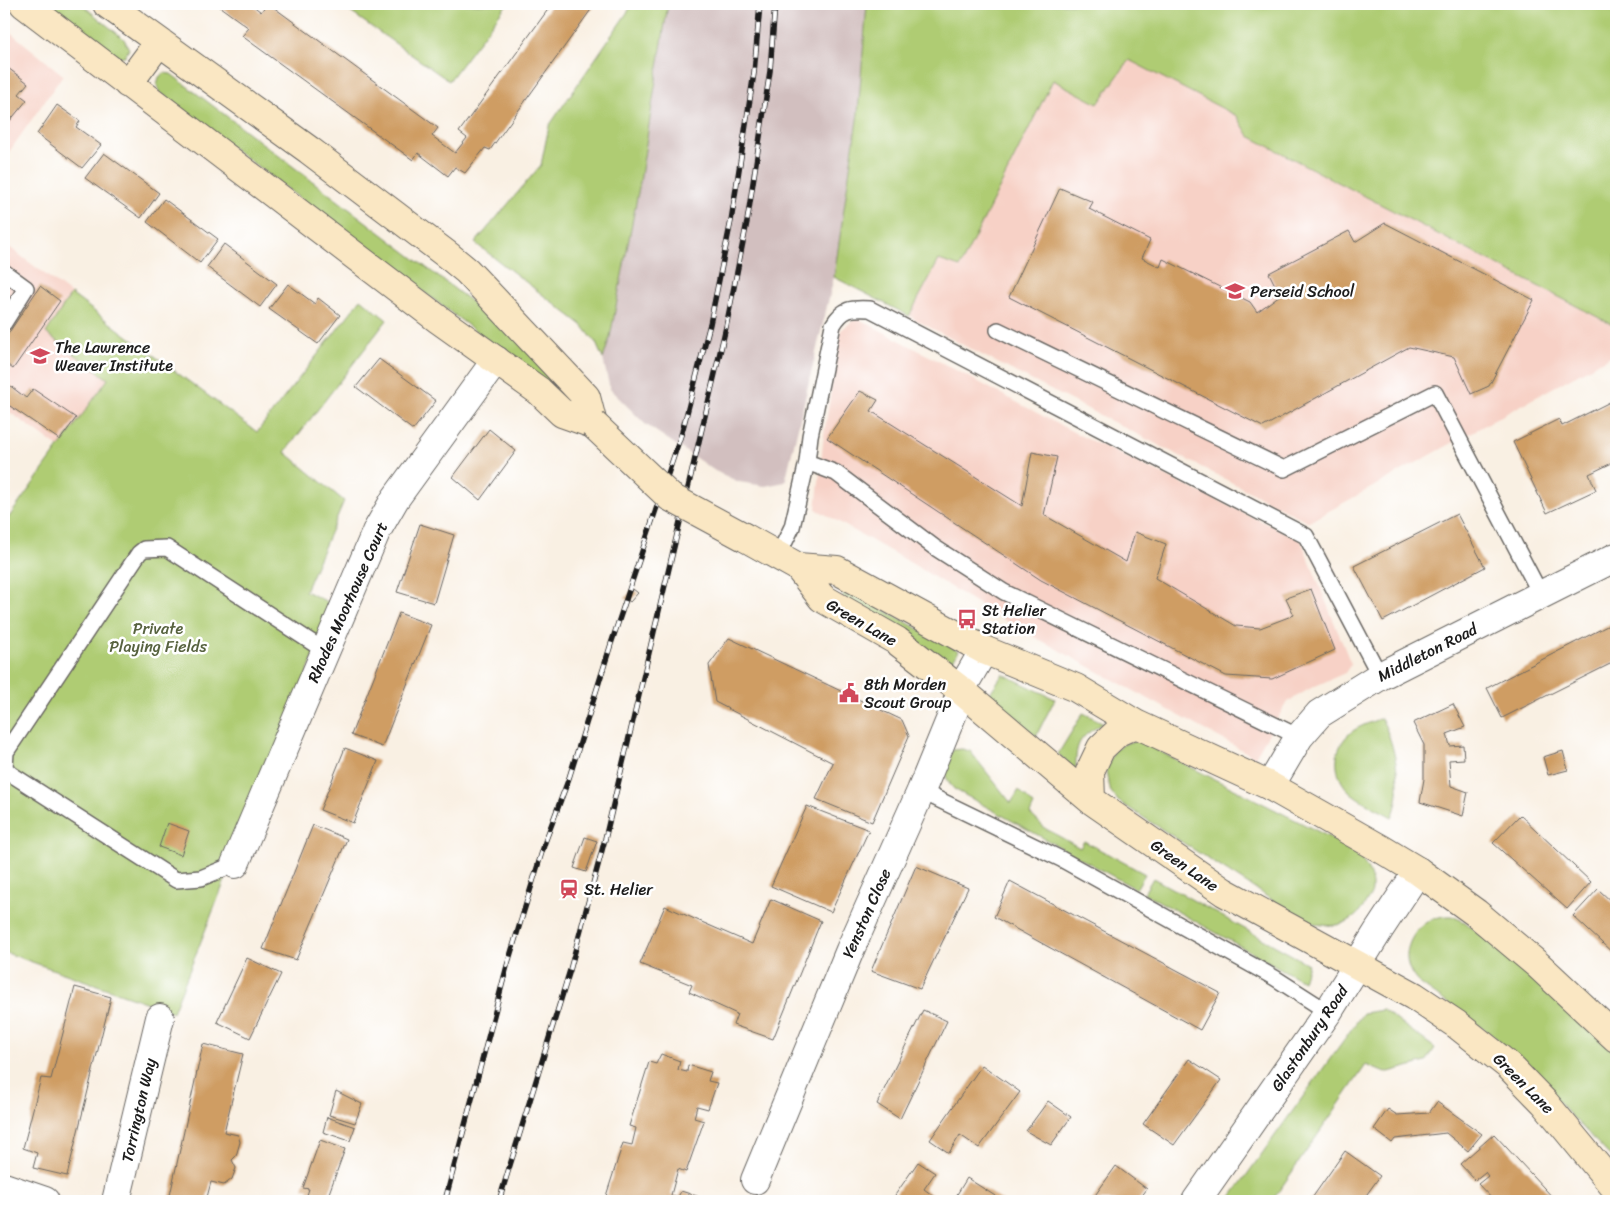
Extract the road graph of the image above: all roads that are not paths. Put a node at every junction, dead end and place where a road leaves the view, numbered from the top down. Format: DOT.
graph roads {
  1 [pos="24,4"];
  2 [pos="107,4"];
  3 [pos="158,42"];
  4 [pos="128,84"];
  5 [pos="4,272"];
  6 [pos="4,323"];
  7 [pos="998,330"];
  8 [pos="496,360"];
  9 [pos="594,424"];
  10 [pos="807,462"];
  11 [pos="1616,557"];
  12 [pos="788,561"];
  13 [pos="1541,595"];
  14 [pos="984,650"];
  15 [pos="325,651"];
  16 [pos="1380,676"];
  17 [pos="962,691"];
  18 [pos="1136,724"];
  19 [pos="1299,737"];
  20 [pos="5,769"];
  21 [pos="1270,786"];
  22 [pos="921,791"];
  23 [pos="1091,800"];
  24 [pos="235,864"];
  25 [pos="1418,872"];
  26 [pos="1358,964"];
  27 [pos="1328,1012"];
  28 [pos="160,1018"];
  29 [pos="1616,1038"];
  30 [pos="755,1180"];
  31 [pos="4,1187"];
  32 [pos="1616,1189"];
  33 [pos="45,1201"];
  34 [pos="116,1201"];
  35 [pos="1196,1201"];
  1 -- 4 [label="main road"];
  2 -- 3 [label="main road"];
  3 -- 4 [label="main road"];
  3 -- 9 [label="main road"];
  4 -- 8 [label="main road"];
  5 -- 6 [label="lane"];
  7 -- 13 [label="lane"];
  8 -- 9 [label="main road"];
  8 -- 15 [label="street, Rhodes Moorhouse Court"];
  9 -- 12 [label="main road, bridge"];
  10 -- 12 [label="lane"];
  10 -- 16 [label="lane"];
  10 -- 19 [label="lane"];
  11 -- 13 [label="street, Middleton Road"];
  12 -- 14 [label="main road, Green Lane"];
  12 -- 17 [label="main road, Green Lane"];
  13 -- 16 [label="street, Middleton Road"];
  14 -- 17 [label="street, Yenston Close"];
  14 -- 18 [label="main road, Green Lane"];
  15 -- 20 [label="lane"];
  15 -- 24 [label="street, Rhodes Moorhouse Court"];
  16 -- 19 [label="street, Middleton Road"];
  17 -- 22 [label="street, Yenston Close"];
  17 -- 23 [label="main road, Green Lane"];
  18 -- 21 [label="main road, Green Lane"];
  18 -- 23 [label="main road"];
  19 -- 21 [label="street, Middleton Road"];
  20 -- 24 [label="lane"];
  21 -- 25 [label="main road, Green Lane"];
  22 -- 27 [label="lane"];
  22 -- 30 [label="street, Yenston Close"];
  23 -- 26 [label="main road, Green Lane"];
  25 -- 26 [label="street, Glastonbury Road"];
  25 -- 29 [label="main road, Green Lane"];
  26 -- 27 [label="street, Glastonbury Road"];
  26 -- 32 [label="main road, Green Lane"];
  27 -- 35 [label="street, Glastonbury Road"];
  28 -- 34 [label="street, Torrington Way"];
  31 -- 33 [label="street"];
}
